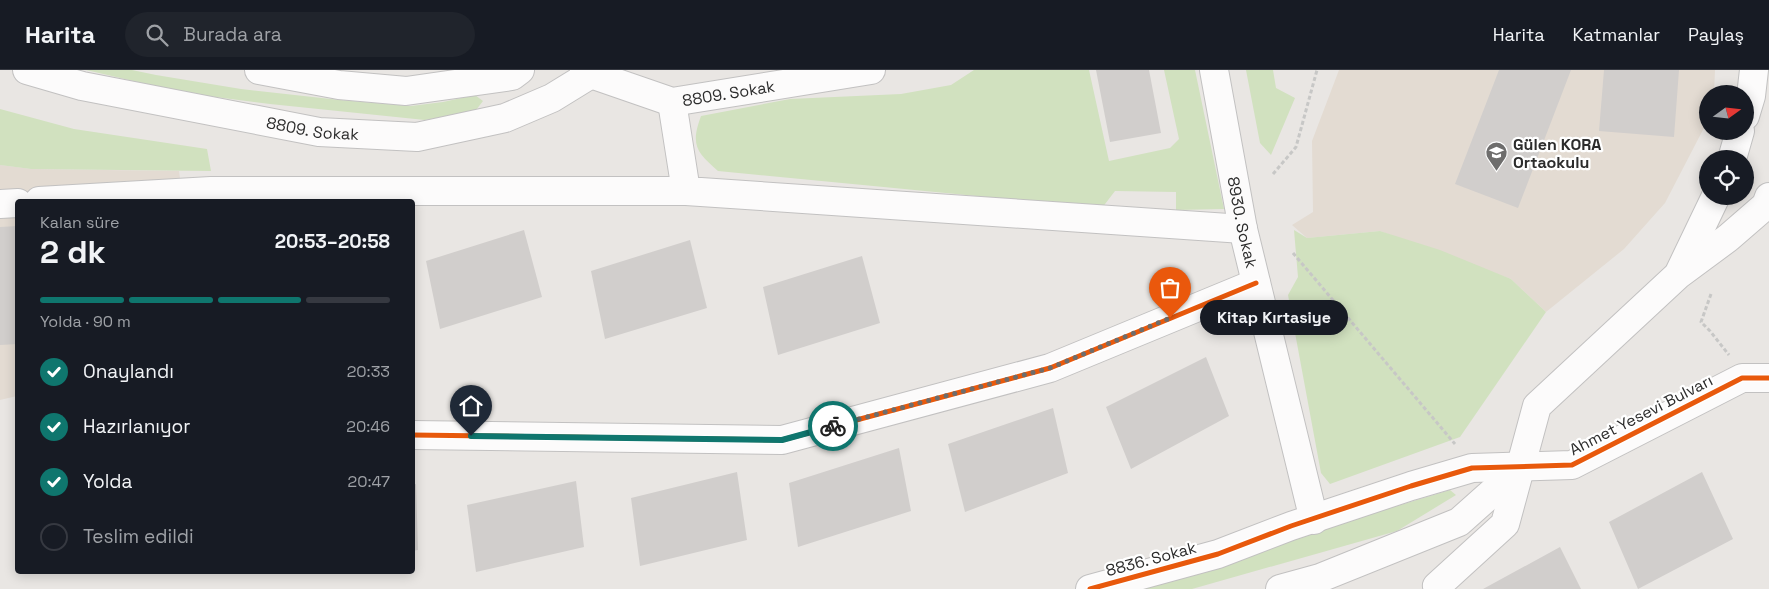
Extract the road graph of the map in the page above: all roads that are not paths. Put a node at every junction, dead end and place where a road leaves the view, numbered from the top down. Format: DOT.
graph roads {
  1 [pos="27,70"];
  2 [pos="260,70"];
  3 [pos="520,70"];
  4 [pos="871,70"];
  5 [pos="1214,70"];
  6 [pos="1754,70"];
  7 [pos="589,71"];
  8 [pos="340,78"];
  9 [pos="1752,85"];
  10 [pos="672,102"];
  11 [pos="686,191"];
  12 [pos="211,196"];
  13 [pos="108,199"];
  14 [pos="1768,202"];
  15 [pos="15,203"];
  16 [pos="0,204"];
  17 [pos="1712,205"];
  18 [pos="1243,229"];
  19 [pos="1678,275"];
  20 [pos="1256,283"];
  21 [pos="1769,360"];
  22 [pos="1735,367"];
  23 [pos="1769,378"];
  24 [pos="415,435"];
  25 [pos="1522,466"];
  26 [pos="1314,520"];
  27 [pos="1435,588"];
  28 [pos="1090,589"];
  29 [pos="1280,589"];
  1 -- 7 [label="street, 8809. Sokak"];
  2 -- 8 [label="street"];
  3 -- 8 [label="street"];
  4 -- 10 [label="street, 8809. Sokak"];
  5 -- 18 [label="street, 8930. Sokak"];
  6 -- 9 [label="street"];
  7 -- 10 [label="street, 8809. Sokak"];
  10 -- 11 [label="street"];
  11 -- 12 [label="street"];
  11 -- 18 [label="street"];
  12 -- 13 [label="street"];
  14 -- 19 [label="street"];
  15 -- 16 [label="street"];
  17 -- 19 [label="street"];
  18 -- 20 [label="street, 8930. Sokak"];
  19 -- 25 [label="street"];
  20 -- 24 [label="street"];
  20 -- 26 [label="street, 8930. Sokak"];
  21 -- 22 [label="street"];
  22 -- 23 [label="street, Ahmet Yesevi Bulvarı"];
  22 -- 25 [label="street, Ahmet Yesevi Bulvarı"];
  25 -- 26 [label="street, Ahmet Yesevi Bulvarı"];
  25 -- 27 [label="street"];
  25 -- 29 [label="street"];
  26 -- 28 [label="street, 8836. Sokak"];
}
